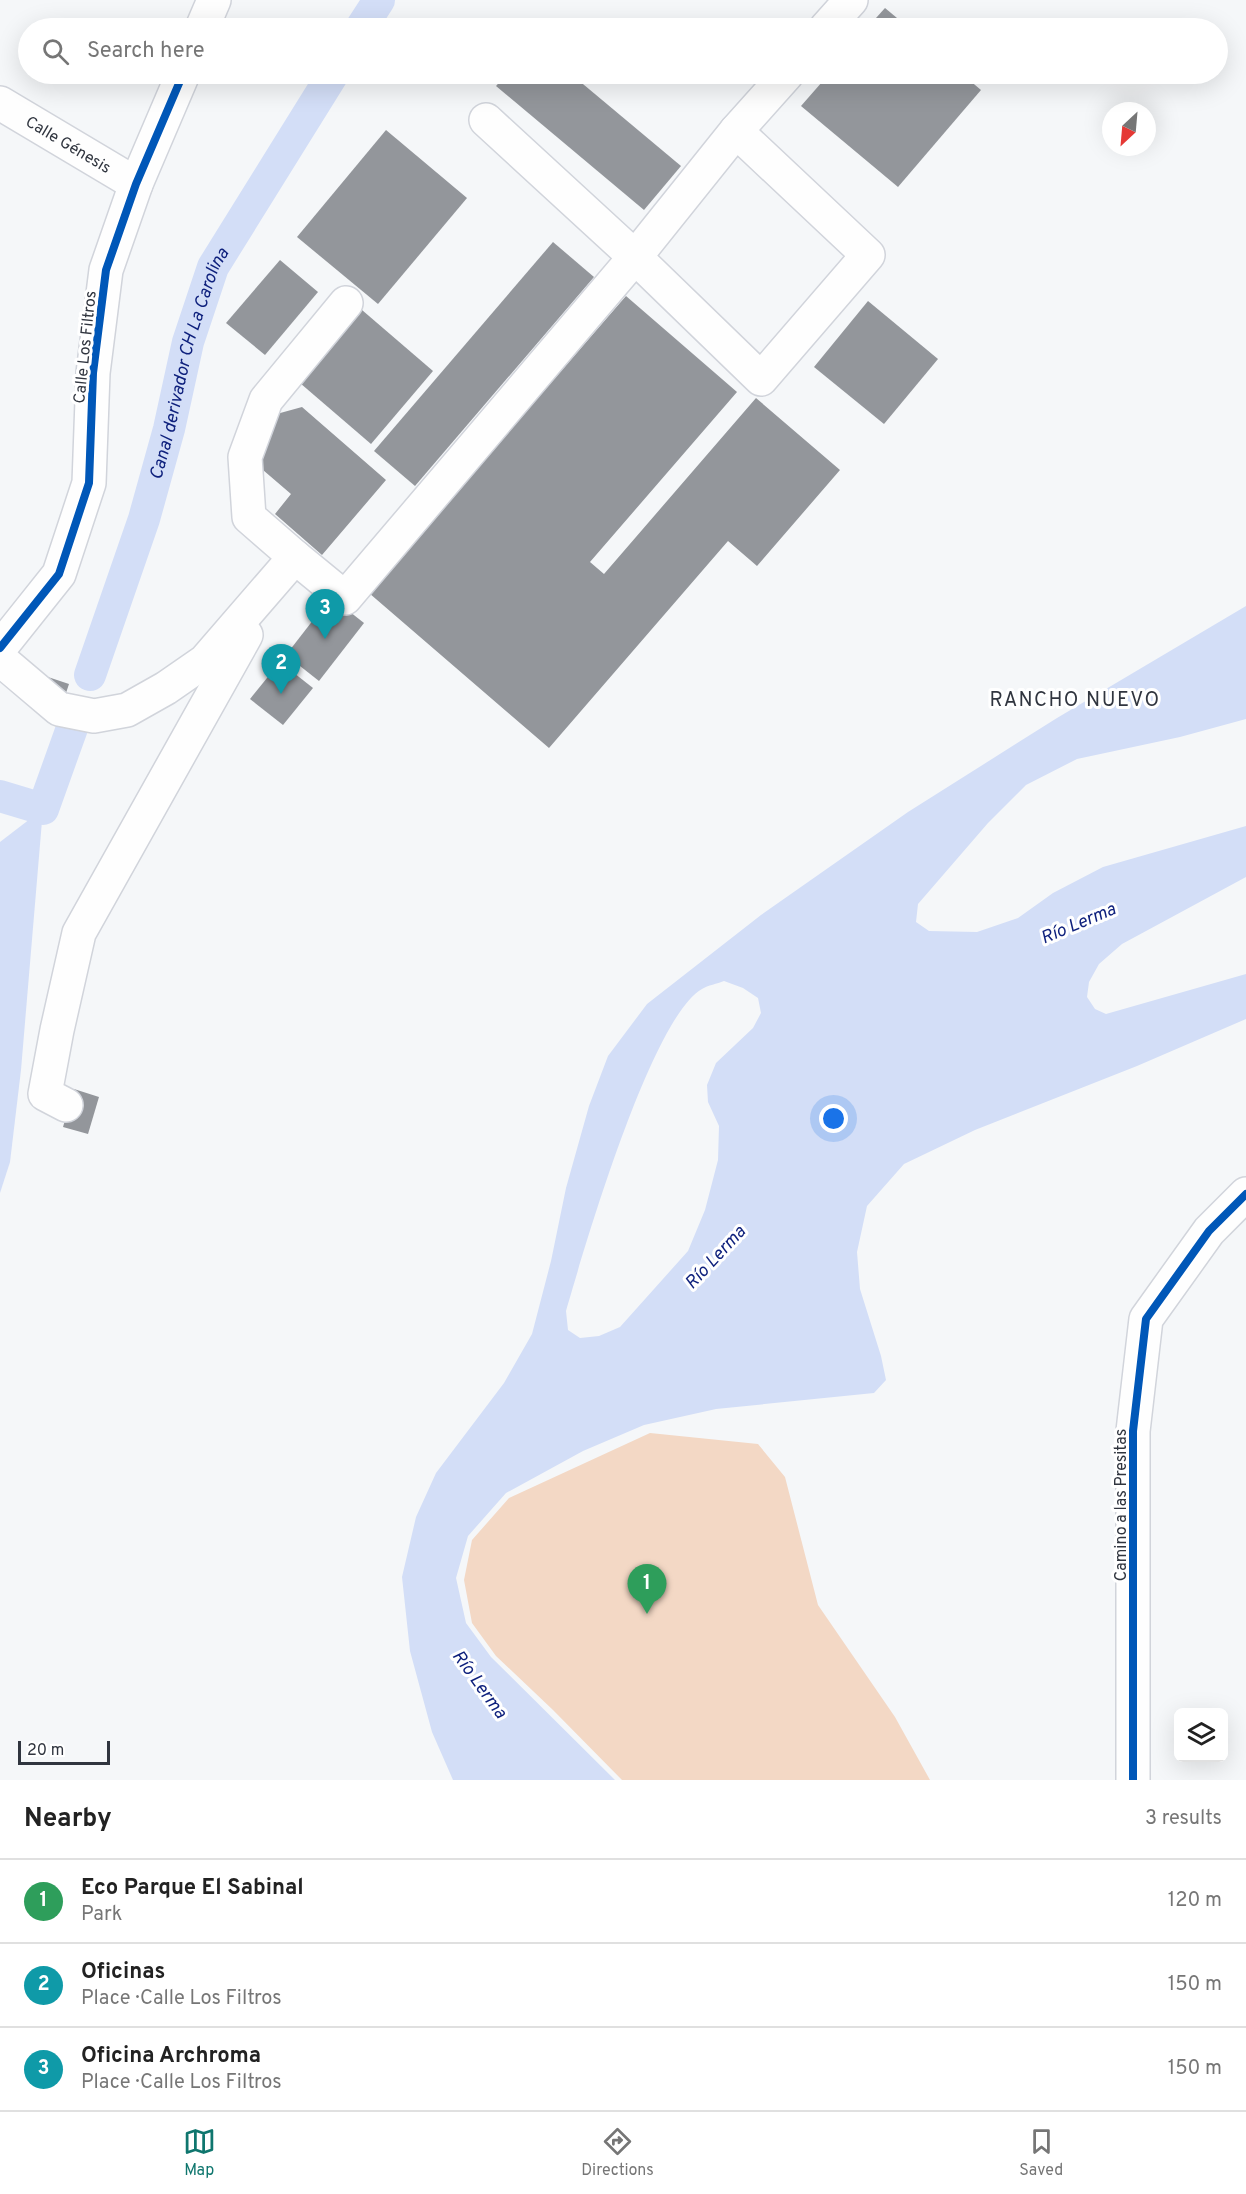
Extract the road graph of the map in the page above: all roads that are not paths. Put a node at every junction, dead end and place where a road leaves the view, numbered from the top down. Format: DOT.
graph roads {
  1 [pos="214,0"];
  2 [pos="851,0"];
  3 [pos="206,18"];
  4 [pos="835,18"];
  5 [pos="179,84"];
  6 [pos="777,84"];
  7 [pos="0,103"];
  8 [pos="486,120"];
  9 [pos="736,131"];
  10 [pos="136,184"];
  11 [pos="635,257"];
  12 [pos="346,303"];
  13 [pos="287,568"];
  14 [pos="0,648"];
  15 [pos="0,659"];
  16 [pos="66,1105"];
  17 [pos="1246,1194"];
  18 [pos="1133,1780"];
  1 -- 3 [label="street"];
  2 -- 4 [label="street"];
  5 -- 10 [label="street, Calle Los Filtros"];
  6 -- 9 [label="street"];
  7 -- 10 [label="street, Calle Génesis"];
  8 -- 11 [label="street"];
  9 -- 11 [label="street"];
  9 -- 11 [label="street"];
  10 -- 14 [label="street, Calle Los Filtros"];
  11 -- 13 [label="street"];
  12 -- 13 [label="street"];
  13 -- 15 [label="street"];
  13 -- 16 [label="street"];
  17 -- 18 [label="street, Camino a las Presitas"];
}
